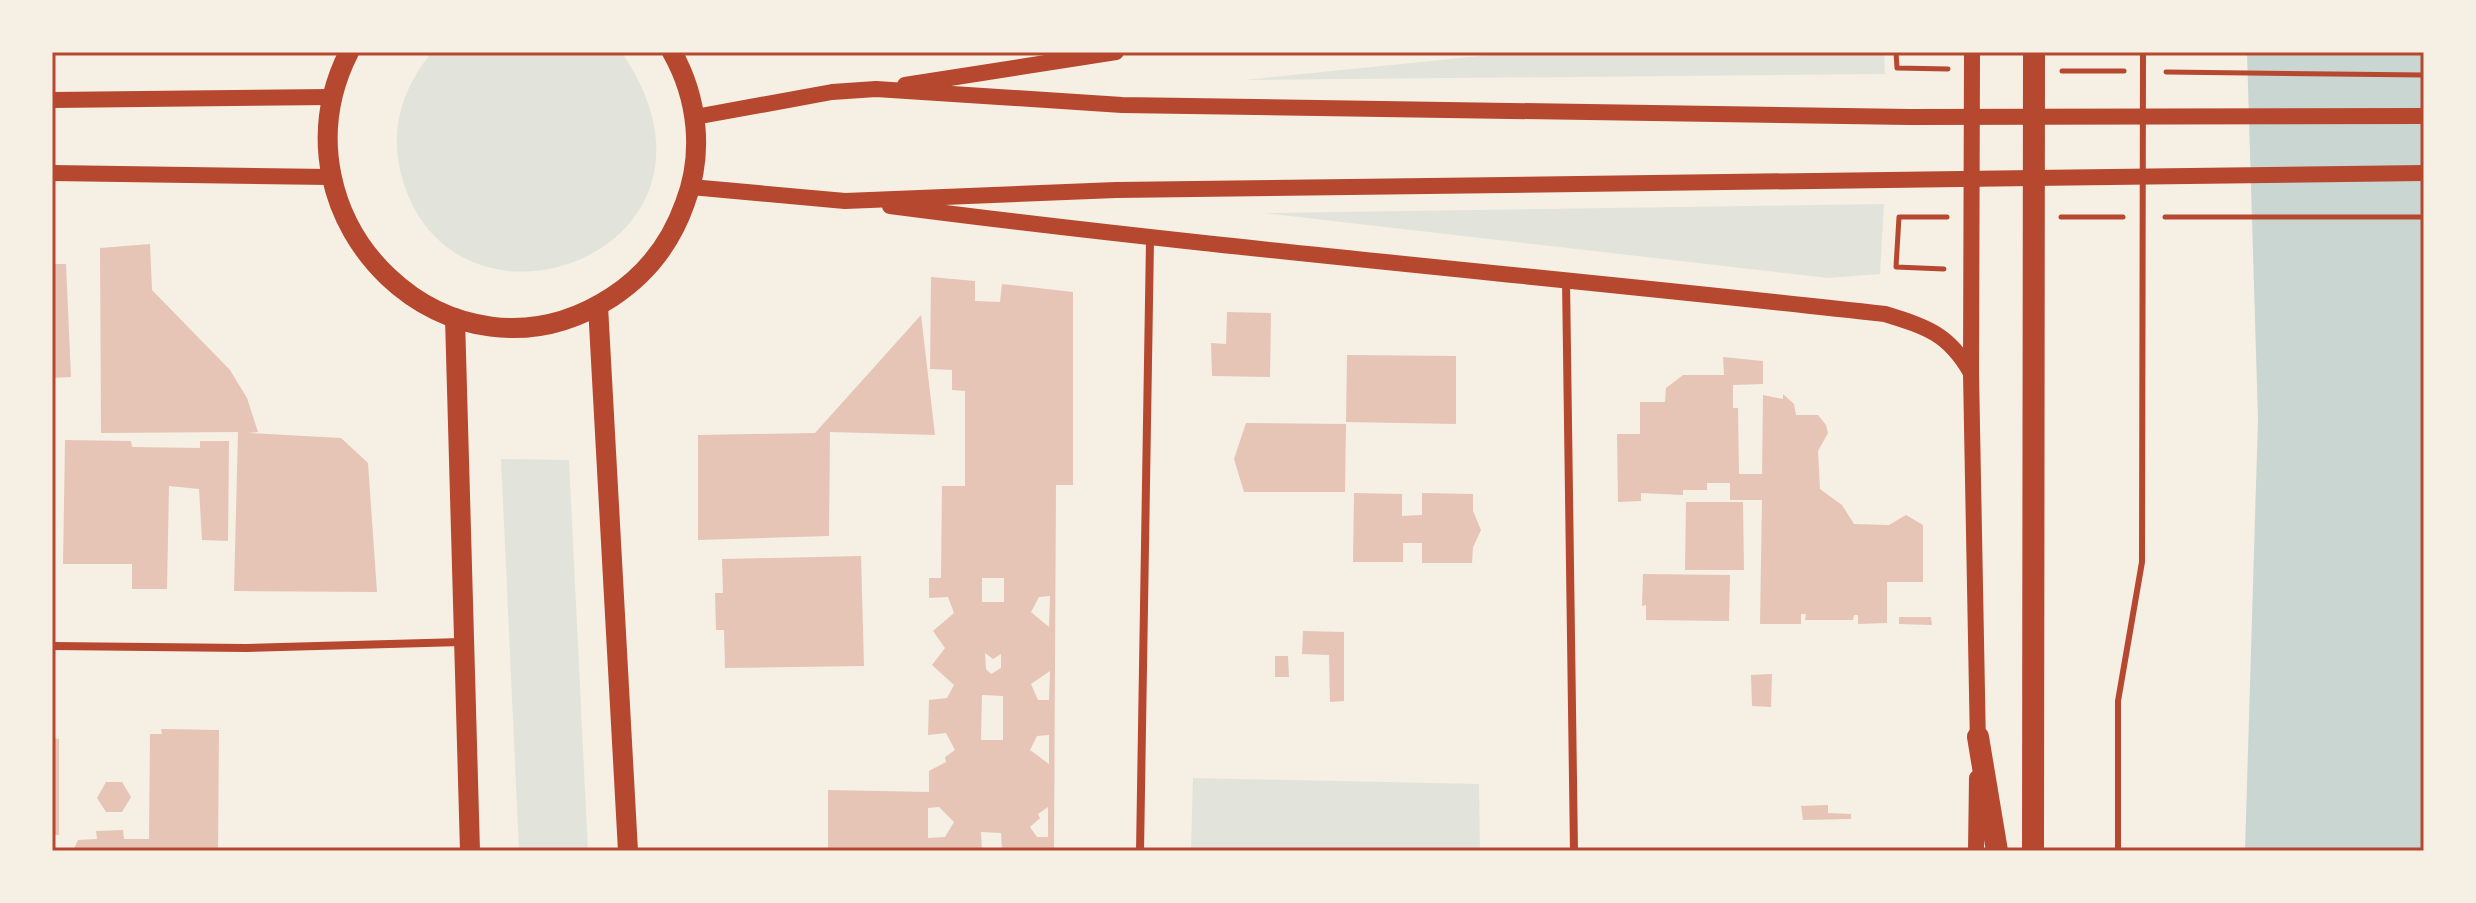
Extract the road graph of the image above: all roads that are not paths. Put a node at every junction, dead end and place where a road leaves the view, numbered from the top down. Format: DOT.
graph roads {
  1 [pos="349,52"];
  2 [pos="672,52"];
  3 [pos="1116,52"];
  4 [pos="1972,52"];
  5 [pos="2034,52"];
  6 [pos="2143,52"];
  7 [pos="876,89"];
  8 [pos="331,97"];
  9 [pos="52,100"];
  10 [pos="2424,116"];
  11 [pos="695,117"];
  12 [pos="52,173"];
  13 [pos="2424,173"];
  14 [pos="329,177"];
  15 [pos="691,187"];
  16 [pos="845,201"];
  17 [pos="1150,240"];
  18 [pos="1566,279"];
  19 [pos="598,306"];
  20 [pos="455,318"];
  21 [pos="1971,373"];
  22 [pos="463,642"];
  23 [pos="52,646"];
  24 [pos="1978,737"];
  25 [pos="470,851"];
  26 [pos="628,851"];
  27 [pos="1140,851"];
  28 [pos="1574,851"];
  29 [pos="1976,851"];
  30 [pos="1997,851"];
  31 [pos="2033,851"];
  32 [pos="2118,851"];
  1 -- 8 [label="main road"];
  2 -- 11 [label="main road"];
  3 -- 7 [label="main road"];
  4 -- 21 [label="main road"];
  5 -- 31 [label="highway"];
  6 -- 32 [label="lane"];
  7 -- 10 [label="main road"];
  7 -- 11 [label="main road"];
  8 -- 9 [label="main road"];
  8 -- 14 [label="main road"];
  11 -- 15 [label="main road"];
  12 -- 14 [label="main road"];
  13 -- 16 [label="main road"];
  14 -- 20 [label="main road"];
  15 -- 16 [label="main road"];
  15 -- 19 [label="main road"];
  16 -- 17 [label="main road"];
  17 -- 18 [label="main road"];
  17 -- 27 [label="street"];
  18 -- 21 [label="main road"];
  18 -- 28 [label="street"];
  19 -- 20 [label="main road"];
  19 -- 26 [label="main road"];
  20 -- 22 [label="main road"];
  21 -- 24 [label="main road"];
  22 -- 23 [label="street"];
  22 -- 25 [label="main road"];
  24 -- 29 [label="main road"];
  24 -- 30 [label="highway"];
}
